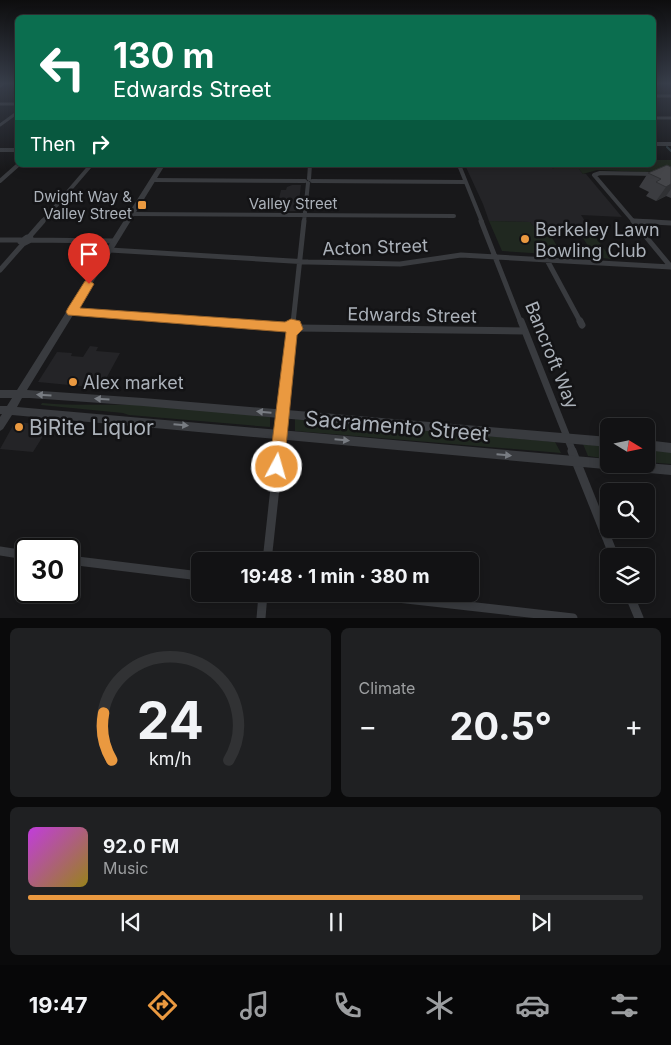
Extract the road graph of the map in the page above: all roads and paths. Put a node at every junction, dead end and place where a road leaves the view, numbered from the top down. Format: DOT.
graph roads {
  1 [pos="15,114"];
  2 [pos="656,118"];
  3 [pos="671,118"];
  4 [pos="0,125"];
  5 [pos="656,144"];
  6 [pos="671,144"];
  7 [pos="0,150"];
  8 [pos="15,150"];
  9 [pos="16,167"];
  10 [pos="88,167"];
  11 [pos="161,167"];
  12 [pos="310,167"];
  13 [pos="459,167"];
  14 [pos="654,174"];
  15 [pos="153,180"];
  16 [pos="0,181"];
  17 [pos="308,181"];
  18 [pos="465,182"];
  19 [pos="132,214"];
  20 [pos="304,215"];
  21 [pos="454,216"];
  22 [pos="633,221"];
  23 [pos="671,223"];
  24 [pos="30,239"];
  25 [pos="0,240"];
  26 [pos="115,241"];
  27 [pos="22,242"];
  28 [pos="110,250"];
  29 [pos="495,256"];
  30 [pos="547,260"];
  31 [pos="299,262"];
  32 [pos="671,267"];
  33 [pos="0,270"];
  34 [pos="72,312"];
  35 [pos="582,325"];
  36 [pos="292,328"];
  37 [pos="525,331"];
  38 [pos="0,394"];
  39 [pos="21,394"];
  40 [pos="5,410"];
  41 [pos="282,414"];
  42 [pos="0,426"];
  43 [pos="280,435"];
  44 [pos="568,439"];
  45 [pos="600,441"];
  46 [pos="655,447"];
  47 [pos="671,448"];
  48 [pos="576,461"];
  49 [pos="671,470"];
  50 [pos="611,548"];
  51 [pos="0,552"];
  52 [pos="268,552"];
  53 [pos="15,554"];
  54 [pos="80,561"];
  55 [pos="191,575"];
  56 [pos="262,602"];
  57 [pos="432,602"];
  58 [pos="633,603"];
  59 [pos="260,618"];
  60 [pos="573,618"];
  61 [pos="639,618"];
  1 -- 4 [label="street"];
  2 -- 3 [label="street"];
  5 -- 6 [label="street"];
  7 -- 8 [label="street"];
  9 -- 16 [label="street"];
  10 -- 24 [label="street"];
  11 -- 15 [label="street"];
  12 -- 17 [label="street"];
  13 -- 18 [label="street, Bancroft Way"];
  14 -- 22 [label="street"];
  15 -- 17 [label="street"];
  15 -- 19 [label="street"];
  17 -- 18 [label="street"];
  17 -- 20 [label="street"];
  18 -- 29 [label="street, Bancroft Way"];
  19 -- 20 [label="street, Valley Street"];
  19 -- 26 [label="street"];
  20 -- 21 [label="street, Valley Street"];
  20 -- 31 [label="street"];
  22 -- 23 [label="street"];
  22 -- 32 [label="street"];
  24 -- 26 [label="street"];
  24 -- 27 [label="street"];
  25 -- 27 [label="street"];
  26 -- 28 [label="street"];
  27 -- 33 [label="street"];
  28 -- 31 [label="street, Acton Street"];
  28 -- 34 [label="street"];
  29 -- 30 [label="street, Acton Street"];
  29 -- 31 [label="street, Acton Street"];
  29 -- 37 [label="street, Bancroft Way"];
  30 -- 32 [label="street, Acton Street"];
  30 -- 35 [label="street"];
  31 -- 36 [label="street"];
  34 -- 36 [label="street, Edwards Street"];
  34 -- 39 [label="street"];
  36 -- 37 [label="street, Edwards Street"];
  36 -- 41 [label="street"];
  37 -- 44 [label="street, Bancroft Way"];
  38 -- 39 [label="street, Sacramento Street"];
  39 -- 40 [label="street"];
  41 -- 39 [label="street, Sacramento Street, one-way"];
  40 -- 42 [label="street"];
  40 -- 43 [label="street, Sacramento Street, one-way"];
  41 -- 43 [label="street"];
  41 -- 44 [label="street, Sacramento Street"];
  43 -- 48 [label="street, Sacramento Street, one-way"];
  43 -- 52 [label="street"];
  44 -- 45 [label="street, Sacramento Street"];
  44 -- 48 [label="street, Bancroft Way"];
  46 -- 47 [label="street"];
  48 -- 49 [label="street, Sacramento Street"];
  48 -- 50 [label="street, Bancroft Way"];
  51 -- 53 [label="street"];
  54 -- 55 [label="street"];
  56 -- 59 [label="street"];
  57 -- 60 [label="street"];
  58 -- 61 [label="street"];
}
